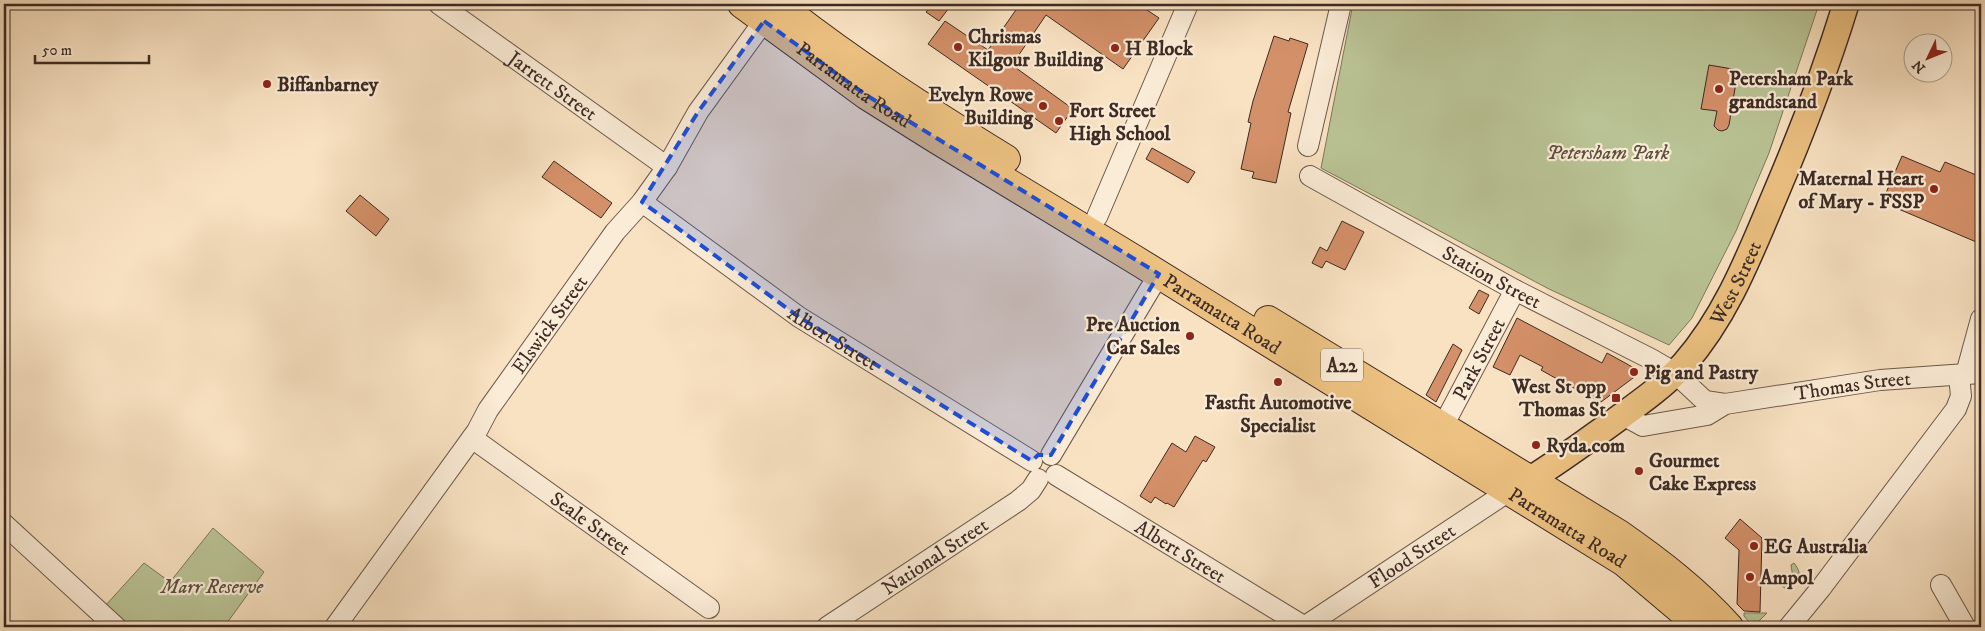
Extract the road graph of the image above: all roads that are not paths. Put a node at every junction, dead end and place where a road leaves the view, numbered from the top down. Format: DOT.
graph roads {
  1 [pos="439,4"];
  2 [pos="742,4"];
  3 [pos="1188,4"];
  4 [pos="1341,4"];
  5 [pos="1846,4"];
  6 [pos="771,12"];
  7 [pos="1308,146"];
  8 [pos="667,167"];
  9 [pos="1310,176"];
  10 [pos="642,202"];
  11 [pos="1097,217"];
  12 [pos="1159,274"];
  13 [pos="1515,290"];
  14 [pos="1981,319"];
  15 [pos="1675,373"];
  16 [pos="1969,374"];
  17 [pos="1725,404"];
  18 [pos="1623,415"];
  19 [pos="1443,426"];
  20 [pos="472,438"];
  21 [pos="1044,467"];
  22 [pos="1520,486"];
  23 [pos="4,524"];
  24 [pos="1941,585"];
  25 [pos="709,608"];
  26 [pos="116,627"];
  27 [pos="335,627"];
  28 [pos="827,627"];
  29 [pos="1305,627"];
  30 [pos="1701,627"];
  31 [pos="1729,627"];
  32 [pos="1789,627"];
  33 [pos="1965,627"];
  1 -- 8 [label="street, Jarrett Street"];
  2 -- 6 [label="highway, Parramatta Road / A22"];
  3 -- 11 [label="street"];
  4 -- 7 [label="street"];
  5 -- 15 [label="main road, West Street"];
  6 -- 8 [label="street, Elswick Street"];
  6 -- 11 [label="highway, Parramatta Road / A22"];
  6 -- 12 [label="highway, Parramatta Road / A22"];
  8 -- 10 [label="street, Elswick Street"];
  9 -- 13 [label="street, Station Street"];
  10 -- 20 [label="street, Elswick Street"];
  10 -- 21 [label="street, Albert Street"];
  11 -- 19 [label="highway, Parramatta Road / A22"];
  12 -- 21 [label="street, National Street"];
  12 -- 22 [label="highway, Parramatta Road / A22"];
  13 -- 15 [label="street, Station Street"];
  13 -- 19 [label="street, Park Street"];
  14 -- 16 [label="street"];
  15 -- 17 [label="street, Thomas Street"];
  15 -- 18 [label="main road, West Street"];
  16 -- 17 [label="street, Thomas Street"];
  16 -- 32 [label="street"];
  17 -- 18 [label="street, Thomas Street"];
  18 -- 22 [label="main road, West Street"];
  19 -- 22 [label="highway, Parramatta Road / A22"];
  20 -- 25 [label="street, Seale Street"];
  20 -- 27 [label="street, Elswick Street"];
  21 -- 28 [label="street, National Street"];
  21 -- 29 [label="street, Albert Street"];
  22 -- 29 [label="street, Flood Street"];
  22 -- 30 [label="highway, Parramatta Road / A22"];
  22 -- 31 [label="highway, Parramatta Road / A22"];
  23 -- 26 [label="street"];
  24 -- 33 [label="street"];
}
